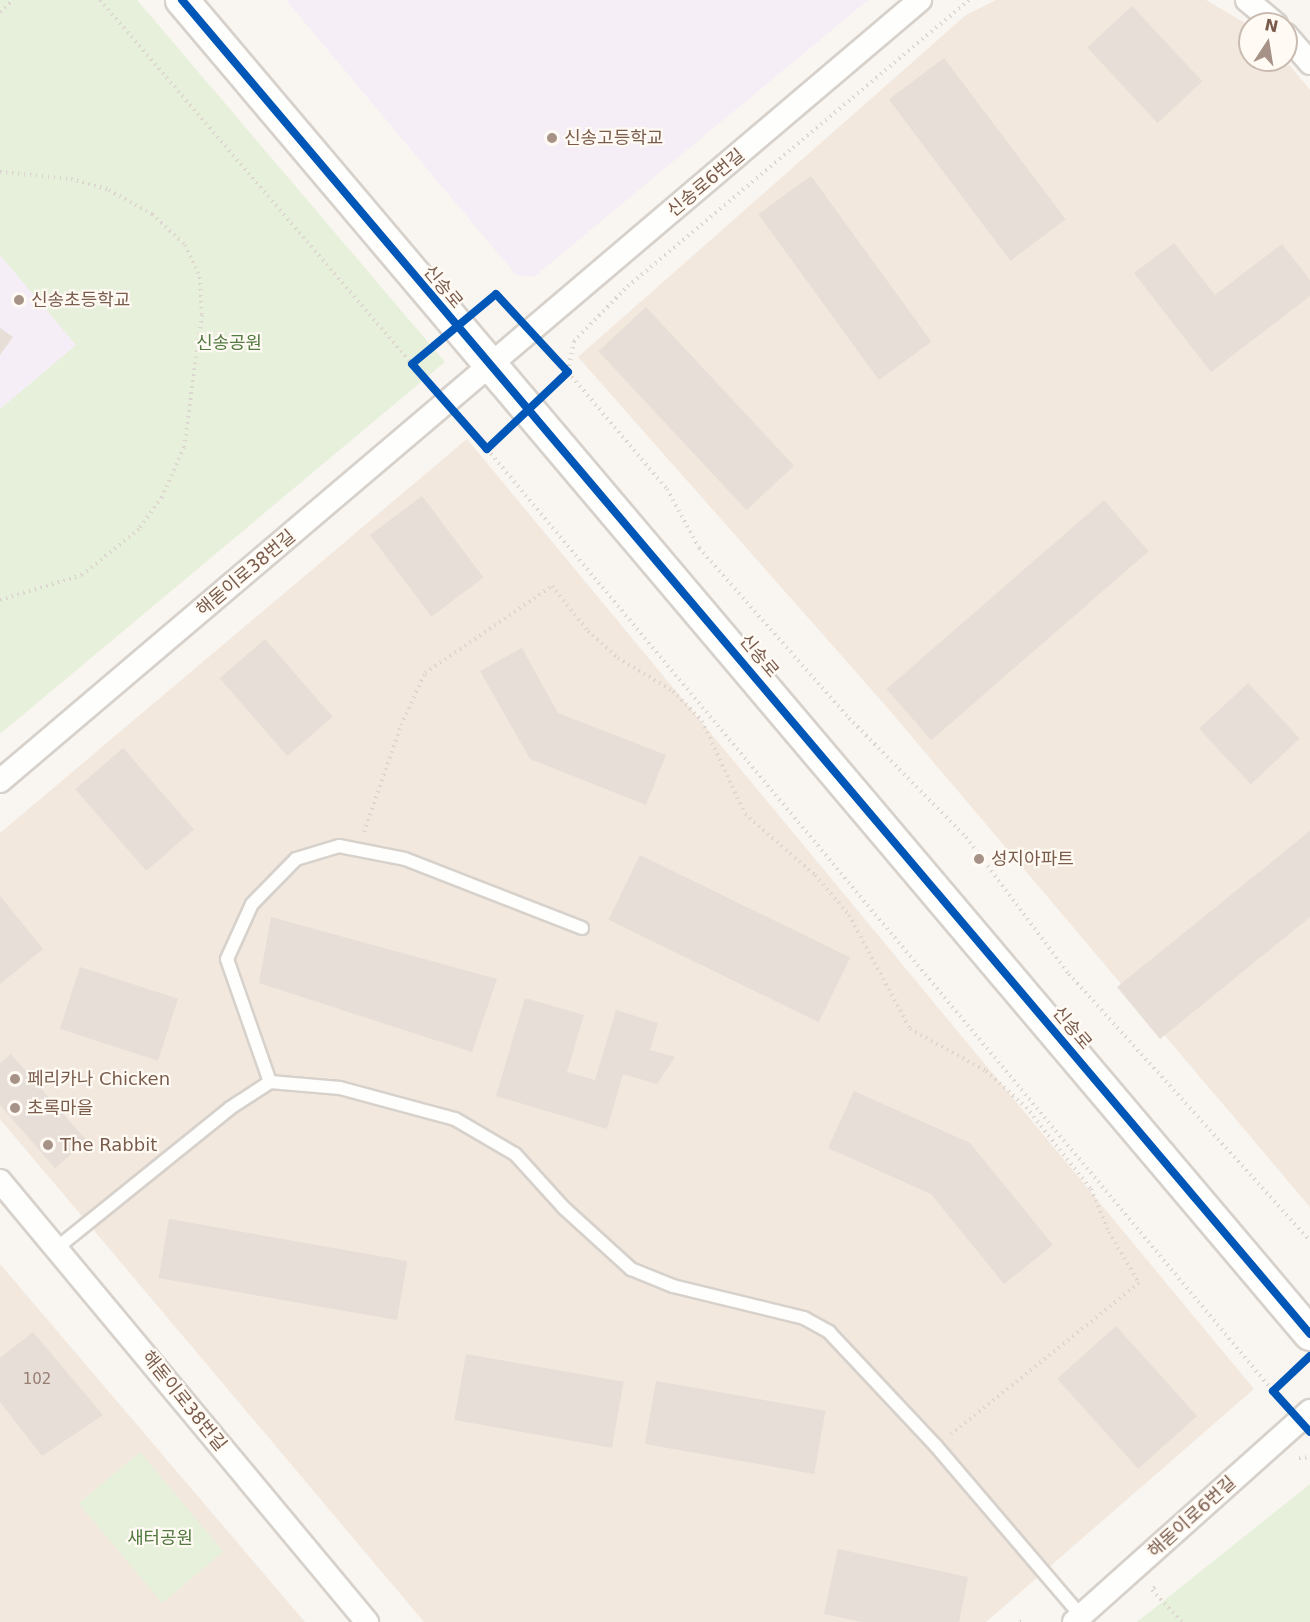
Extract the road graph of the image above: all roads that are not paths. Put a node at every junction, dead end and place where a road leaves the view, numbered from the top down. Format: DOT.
graph roads {
  1 [pos="182,0"];
  2 [pos="920,0"];
  3 [pos="1247,0"];
  4 [pos="1262,12"];
  5 [pos="1298,49"];
  6 [pos="1310,63"];
  7 [pos="492,365"];
  8 [pos="0,780"];
  9 [pos="582,928"];
  10 [pos="270,1082"];
  11 [pos="0,1181"];
  12 [pos="58,1248"];
  13 [pos="1310,1334"];
  14 [pos="1305,1416"];
  15 [pos="1077,1619"];
  16 [pos="367,1622"];
  1 -- 7 [label="street, 신송로"];
  2 -- 7 [label="street, 신송로6번길"];
  3 -- 4 [label="street"];
  5 -- 6 [label="street"];
  7 -- 8 [label="street, 해돋이로38번길"];
  7 -- 13 [label="street, 신송로"];
  9 -- 10 [label="lane"];
  10 -- 12 [label="lane"];
  10 -- 15 [label="lane"];
  11 -- 12 [label="street, 해돋이로38번길"];
  12 -- 16 [label="street, 해돋이로38번길"];
  14 -- 15 [label="street, 해돋이로6번길"];
}
